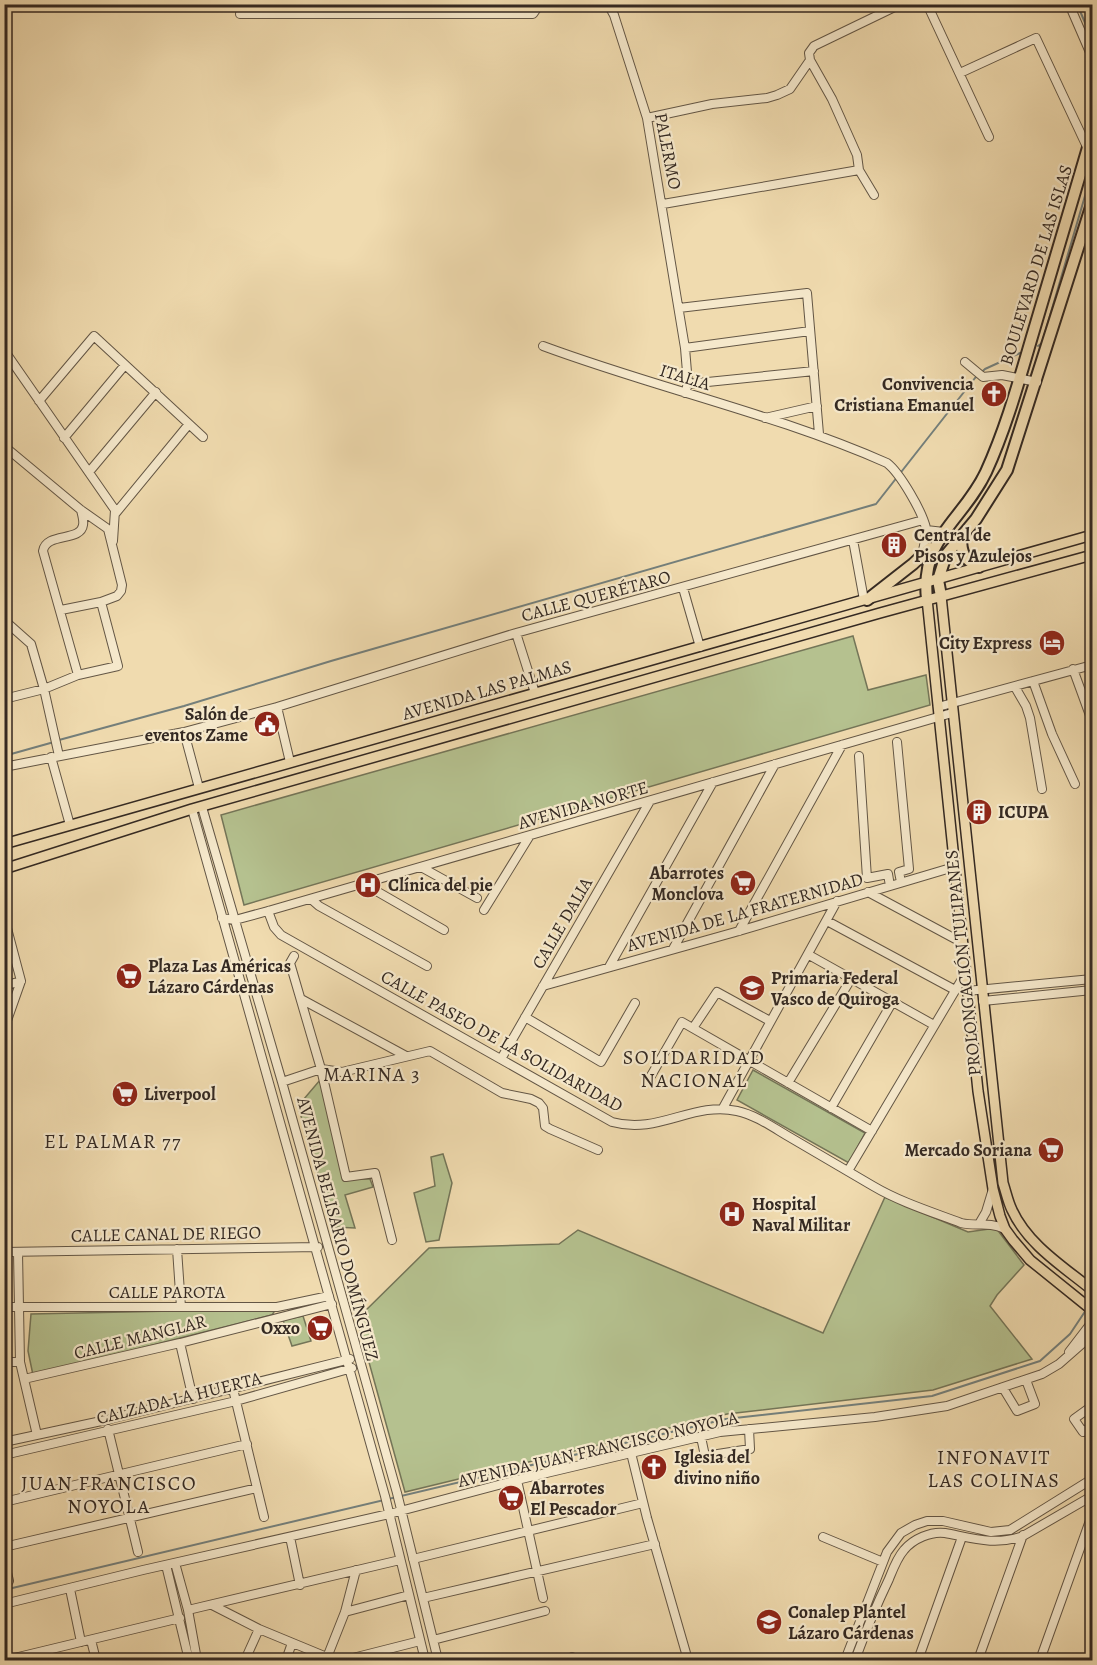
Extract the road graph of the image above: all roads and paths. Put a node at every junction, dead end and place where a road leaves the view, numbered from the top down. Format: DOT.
graph roads {
  1 [pos="540,4"];
  2 [pos="608,4"];
  3 [pos="901,4"];
  4 [pos="927,4"];
  5 [pos="1069,4"];
  6 [pos="240,14"];
  7 [pos="1092,57"];
  8 [pos="810,60"];
  9 [pos="960,73"];
  10 [pos="647,118"];
  11 [pos="1092,134"];
  12 [pos="989,137"];
  13 [pos="1088,149"];
  14 [pos="859,170"];
  15 [pos="874,195"];
  16 [pos="663,204"];
  17 [pos="1092,204"];
  18 [pos="679,308"];
  19 [pos="810,332"];
  20 [pos="543,346"];
  21 [pos="685,348"];
  22 [pos="4,350"];
  23 [pos="964,362"];
  24 [pos="125,364"];
  25 [pos="814,371"];
  26 [pos="1020,377"];
  27 [pos="1037,382"];
  28 [pos="687,389"];
  29 [pos="156,392"];
  30 [pos="39,401"];
  31 [pos="817,405"];
  32 [pos="763,418"];
  33 [pos="189,423"];
  34 [pos="819,434"];
  35 [pos="203,437"];
  36 [pos="64,438"];
  37 [pos="4,446"];
  38 [pos="89,472"];
  39 [pos="962,509"];
  40 [pos="81,510"];
  41 [pos="115,514"];
  42 [pos="976,519"];
  43 [pos="923,520"];
  44 [pos="926,530"];
  45 [pos="944,532"];
  46 [pos="1092,535"];
  47 [pos="961,537"];
  48 [pos="853,540"];
  49 [pos="112,548"];
  50 [pos="1092,555"];
  51 [pos="922,557"];
  52 [pos="979,567"];
  53 [pos="938,580"];
  54 [pos="925,584"];
  55 [pos="683,588"];
  56 [pos="941,596"];
  57 [pos="927,599"];
  58 [pos="865,600"];
  59 [pos="102,602"];
  60 [pos="61,610"];
  61 [pos="4,620"];
  62 [pos="516,633"];
  63 [pos="700,647"];
  64 [pos="1092,665"];
  65 [pos="1073,669"];
  66 [pos="78,675"];
  67 [pos="1033,681"];
  68 [pos="1015,687"];
  69 [pos="45,689"];
  70 [pos="535,693"];
  71 [pos="4,699"];
  72 [pos="277,707"];
  73 [pos="952,708"];
  74 [pos="938,712"];
  75 [pos="1092,721"];
  76 [pos="184,732"];
  77 [pos="897,742"];
  78 [pos="842,745"];
  79 [pos="55,756"];
  80 [pos="859,756"];
  81 [pos="290,762"];
  82 [pos="775,765"];
  83 [pos="4,767"];
  84 [pos="713,783"];
  85 [pos="1075,784"];
  86 [pos="199,788"];
  87 [pos="961,789"];
  88 [pos="1042,789"];
  89 [pos="946,792"];
  90 [pos="650,801"];
  91 [pos="197,808"];
  92 [pos="70,825"];
  93 [pos="529,837"];
  94 [pos="212,843"];
  95 [pos="4,844"];
  96 [pos="201,847"];
  97 [pos="421,867"];
  98 [pos="954,867"];
  99 [pos="4,869"];
  100 [pos="899,872"];
  101 [pos="888,874"];
  102 [pos="368,882"];
  103 [pos="901,882"];
  104 [pos="890,886"];
  105 [pos="868,892"];
  106 [pos="477,898"];
  107 [pos="311,899"];
  108 [pos="837,901"];
  109 [pos="484,910"];
  110 [pos="268,911"];
  111 [pos="4,917"];
  112 [pos="222,918"];
  113 [pos="235,920"];
  114 [pos="827,921"];
  115 [pos="444,930"];
  116 [pos="740,931"];
  117 [pos="961,942"];
  118 [pos="673,949"];
  119 [pos="808,955"];
  120 [pos="294,956"];
  121 [pos="427,966"];
  122 [pos="609,967"];
  123 [pos="965,974"];
  124 [pos="851,979"];
  125 [pos="1092,979"];
  126 [pos="21,981"];
  127 [pos="4,986"];
  128 [pos="543,986"];
  129 [pos="981,989"];
  130 [pos="955,990"];
  131 [pos="1092,990"];
  132 [pos="968,991"];
  133 [pos="301,999"];
  134 [pos="893,1001"];
  135 [pos="983,1001"];
  136 [pos="635,1003"];
  137 [pos="525,1017"];
  138 [pos="770,1021"];
  139 [pos="934,1025"];
  140 [pos="693,1028"];
  141 [pos="4,1029"];
  142 [pos="406,1056"];
  143 [pos="501,1059"];
  144 [pos="749,1061"];
  145 [pos="321,1069"];
  146 [pos="648,1081"];
  147 [pos="282,1082"];
  148 [pos="788,1083"];
  149 [pos="723,1108"];
  150 [pos="831,1108"];
  151 [pos="872,1131"];
  152 [pos="598,1150"];
  153 [pos="849,1171"];
  154 [pos="993,1189"];
  155 [pos="979,1224"];
  156 [pos="1005,1229"];
  157 [pos="392,1240"];
  158 [pos="315,1247"];
  159 [pos="327,1247"];
  160 [pos="177,1249"];
  161 [pos="4,1252"];
  162 [pos="18,1252"];
  163 [pos="1084,1283"];
  164 [pos="1092,1290"];
  165 [pos="1075,1296"];
  166 [pos="330,1300"];
  167 [pos="17,1306"];
  168 [pos="4,1307"];
  169 [pos="181,1307"];
  170 [pos="277,1307"];
  171 [pos="1092,1310"];
  172 [pos="279,1317"];
  173 [pos="1092,1322"];
  174 [pos="1092,1335"];
  175 [pos="180,1343"];
  176 [pos="358,1356"];
  177 [pos="346,1360"];
  178 [pos="4,1362"];
  179 [pos="20,1362"];
  180 [pos="1059,1364"];
  181 [pos="360,1365"];
  182 [pos="349,1368"];
  183 [pos="24,1379"];
  184 [pos="1026,1380"];
  185 [pos="1003,1388"];
  186 [pos="233,1389"];
  187 [pos="193,1399"];
  188 [pos="237,1401"];
  189 [pos="1092,1406"];
  190 [pos="106,1420"];
  191 [pos="1092,1426"];
  192 [pos="749,1429"];
  193 [pos="108,1431"];
  194 [pos="37,1435"];
  195 [pos="700,1437"];
  196 [pos="4,1442"];
  197 [pos="247,1444"];
  198 [pos="632,1453"];
  199 [pos="4,1455"];
  200 [pos="118,1475"];
  201 [pos="1092,1479"];
  202 [pos="517,1480"];
  203 [pos="393,1481"];
  204 [pos="381,1483"];
  205 [pos="257,1488"];
  206 [pos="1092,1496"];
  207 [pos="4,1502"];
  208 [pos="643,1503"];
  209 [pos="400,1507"];
  210 [pos="388,1511"];
  211 [pos="1092,1515"];
  212 [pos="264,1517"];
  213 [pos="128,1518"];
  214 [pos="1027,1521"];
  215 [pos="528,1531"];
  216 [pos="1023,1536"];
  217 [pos="290,1537"];
  218 [pos="823,1537"];
  219 [pos="962,1537"];
  220 [pos="655,1544"];
  221 [pos="4,1547"];
  222 [pos="138,1552"];
  223 [pos="413,1559"];
  224 [pos="4,1560"];
  225 [pos="400,1560"];
  226 [pos="884,1562"];
  227 [pos="175,1563"];
  228 [pos="166,1565"];
  229 [pos="356,1570"];
  230 [pos="537,1572"];
  231 [pos="9,1581"];
  232 [pos="300,1585"];
  233 [pos="70,1589"];
  234 [pos="409,1595"];
  235 [pos="423,1598"];
  236 [pos="543,1598"];
  237 [pos="4,1604"];
  238 [pos="212,1605"];
  239 [pos="870,1609"];
  240 [pos="188,1610"];
  241 [pos="545,1611"];
  242 [pos="345,1612"];
  243 [pos="180,1618"];
  244 [pos="259,1629"];
  245 [pos="187,1630"];
  246 [pos="91,1640"];
  247 [pos="433,1640"];
  248 [pos="420,1641"];
  249 [pos="81,1642"];
  250 [pos="292,1643"];
  251 [pos="374,1657"];
  252 [pos="193,1658"];
  253 [pos="329,1659"];
  254 [pos="6,1660"];
  255 [pos="96,1660"];
  256 [pos="246,1660"];
  257 [pos="286,1660"];
  258 [pos="345,1660"];
  259 [pos="425,1660"];
  260 [pos="438,1660"];
  261 [pos="688,1660"];
  262 [pos="845,1660"];
  263 [pos="855,1660"];
  264 [pos="918,1660"];
  265 [pos="978,1660"];
  266 [pos="1040,1660"];
  1 -- 6 [label="street"];
  2 -- 10 [label="street, PALERMO"];
  3 -- 8 [label="street"];
  4 -- 9 [label="street"];
  5 -- 7 [label="street"];
  8 -- 10 [label="street"];
  8 -- 14 [label="street"];
  9 -- 12 [label="street"];
  9 -- 13 [label="street"];
  10 -- 16 [label="street, PALERMO"];
  11 -- 13 [label="highway, BOULEVARD DE LAS ISLAS"];
  13 -- 26 [label="highway, BOULEVARD DE LAS ISLAS"];
  14 -- 15 [label="street"];
  14 -- 16 [label="street"];
  16 -- 18 [label="street, PALERMO"];
  17 -- 27 [label="highway, BOULEVARD DE LAS ISLAS"];
  18 -- 19 [label="street"];
  18 -- 21 [label="street, PALERMO"];
  19 -- 21 [label="street"];
  19 -- 25 [label="street"];
  20 -- 28 [label="street, ITALIA"];
  21 -- 28 [label="street, PALERMO"];
  22 -- 30 [label="street"];
  23 -- 26 [label="street"];
  24 -- 29 [label="street"];
  24 -- 30 [label="street"];
  24 -- 36 [label="street"];
  25 -- 28 [label="street"];
  25 -- 31 [label="street"];
  26 -- 27 [label="street"];
  26 -- 39 [label="highway, BOULEVARD DE LAS ISLAS"];
  27 -- 42 [label="highway, BOULEVARD DE LAS ISLAS"];
  28 -- 32 [label="street, ITALIA"];
  29 -- 33 [label="street"];
  29 -- 38 [label="street"];
  30 -- 36 [label="street"];
  31 -- 32 [label="street"];
  31 -- 34 [label="street"];
  32 -- 34 [label="street, ITALIA"];
  33 -- 35 [label="street"];
  33 -- 41 [label="street"];
  34 -- 43 [label="street, ITALIA"];
  36 -- 38 [label="street"];
  37 -- 40 [label="street"];
  38 -- 41 [label="street"];
  39 -- 42 [label="highway"];
  39 -- 45 [label="highway, BOULEVARD DE LAS ISLAS"];
  40 -- 49 [label="street"];
  40 -- 60 [label="street"];
  41 -- 49 [label="street"];
  42 -- 47 [label="highway, BOULEVARD DE LAS ISLAS"];
  43 -- 44 [label="street"];
  43 -- 48 [label="street, CALLE QUERÉTARO"];
  44 -- 45 [label="street"];
  44 -- 51 [label="street"];
  45 -- 51 [label="highway"];
  45 -- 54 [label="highway, BOULEVARD DE LAS ISLAS"];
  46 -- 52 [label="main road, AVENIDA LAS PALMAS"];
  47 -- 52 [label="highway"];
  47 -- 53 [label="highway, BOULEVARD DE LAS ISLAS"];
  48 -- 55 [label="street, CALLE QUERÉTARO"];
  48 -- 58 [label="street"];
  49 -- 59 [label="street"];
  50 -- 56 [label="main road, AVENIDA LAS PALMAS"];
  51 -- 58 [label="highway"];
  52 -- 53 [label="main road, AVENIDA LAS PALMAS"];
  53 -- 54 [label="main road, AVENIDA LAS PALMAS"];
  53 -- 56 [label="highway"];
  54 -- 57 [label="highway, BOULEVARD DE LAS ISLAS"];
  54 -- 58 [label="main road, AVENIDA LAS PALMAS"];
  55 -- 62 [label="street, CALLE QUERÉTARO"];
  55 -- 63 [label="street"];
  56 -- 57 [label="main road, AVENIDA LAS PALMAS"];
  56 -- 73 [label="main road, PROLONGACIÓN TULIPANES"];
  57 -- 74 [label="main road, PROLONGACIÓN TULIPANES"];
  57 -- 91 [label="main road, AVENIDA LAS PALMAS"];
  58 -- 63 [label="main road, AVENIDA LAS PALMAS"];
  59 -- 60 [label="street"];
  59 -- 66 [label="street"];
  60 -- 66 [label="street"];
  61 -- 69 [label="street"];
  62 -- 70 [label="street"];
  62 -- 72 [label="street, CALLE QUERÉTARO"];
  63 -- 70 [label="main road, AVENIDA LAS PALMAS"];
  64 -- 65 [label="street, AVENIDA NORTE"];
  65 -- 67 [label="street, AVENIDA NORTE"];
  65 -- 75 [label="street"];
  66 -- 69 [label="street"];
  67 -- 68 [label="street, AVENIDA NORTE"];
  67 -- 85 [label="street"];
  68 -- 73 [label="street, AVENIDA NORTE"];
  68 -- 88 [label="street"];
  69 -- 71 [label="street"];
  69 -- 79 [label="street"];
  70 -- 81 [label="main road, AVENIDA LAS PALMAS"];
  72 -- 76 [label="street, CALLE QUERÉTARO"];
  72 -- 81 [label="street"];
  73 -- 74 [label="street, AVENIDA NORTE"];
  73 -- 87 [label="main road, PROLONGACIÓN TULIPANES"];
  74 -- 78 [label="street, AVENIDA NORTE"];
  74 -- 89 [label="main road, PROLONGACIÓN TULIPANES"];
  76 -- 79 [label="street, CALLE QUERÉTARO"];
  76 -- 86 [label="street"];
  77 -- 100 [label="street"];
  78 -- 82 [label="street, AVENIDA NORTE"];
  78 -- 116 [label="street"];
  79 -- 83 [label="street, CALLE QUERÉTARO"];
  79 -- 92 [label="street"];
  80 -- 101 [label="street"];
  81 -- 86 [label="main road, AVENIDA LAS PALMAS"];
  82 -- 84 [label="street, AVENIDA NORTE"];
  82 -- 118 [label="street"];
  84 -- 90 [label="street, AVENIDA NORTE"];
  84 -- 122 [label="street"];
  86 -- 92 [label="main road, AVENIDA LAS PALMAS"];
  87 -- 89 [label="main road"];
  87 -- 129 [label="main road, PROLONGACIÓN TULIPANES"];
  89 -- 98 [label="main road, PROLONGACIÓN TULIPANES"];
  90 -- 93 [label="street, AVENIDA NORTE"];
  90 -- 128 [label="street, CALLE DALIA"];
  91 -- 94 [label="street, AVENIDA BELISARIO DOMÍNGUEZ"];
  91 -- 96 [label="street, AVENIDA BELISARIO DOMÍNGUEZ"];
  91 -- 99 [label="main road, AVENIDA LAS PALMAS"];
  92 -- 95 [label="main road, AVENIDA LAS PALMAS"];
  93 -- 97 [label="street, AVENIDA NORTE"];
  93 -- 109 [label="street"];
  94 -- 96 [label="street"];
  94 -- 113 [label="street, AVENIDA BELISARIO DOMÍNGUEZ"];
  96 -- 112 [label="street, AVENIDA BELISARIO DOMÍNGUEZ"];
  97 -- 102 [label="street, AVENIDA NORTE"];
  97 -- 106 [label="street"];
  98 -- 103 [label="street, AVENIDA DE LA FRATERNIDAD"];
  98 -- 117 [label="main road, PROLONGACIÓN TULIPANES"];
  100 -- 101 [label="street"];
  100 -- 103 [label="street"];
  101 -- 104 [label="street"];
  102 -- 107 [label="street, AVENIDA NORTE"];
  102 -- 115 [label="street"];
  103 -- 104 [label="street, AVENIDA DE LA FRATERNIDAD"];
  104 -- 105 [label="street, AVENIDA DE LA FRATERNIDAD"];
  105 -- 108 [label="street, AVENIDA DE LA FRATERNIDAD"];
  105 -- 117 [label="street"];
  107 -- 110 [label="street, AVENIDA NORTE"];
  107 -- 121 [label="street"];
  108 -- 114 [label="street"];
  108 -- 116 [label="street, AVENIDA DE LA FRATERNIDAD"];
  110 -- 113 [label="street, AVENIDA NORTE"];
  110 -- 143 [label="street, CALLE PASEO DE LA SOLIDARIDAD"];
  111 -- 126 [label="street"];
  112 -- 113 [label="street, AVENIDA NORTE"];
  112 -- 158 [label="street, AVENIDA BELISARIO DOMÍNGUEZ"];
  113 -- 147 [label="street, AVENIDA BELISARIO DOMÍNGUEZ"];
  114 -- 119 [label="street"];
  114 -- 130 [label="street"];
  116 -- 118 [label="street, AVENIDA DE LA FRATERNIDAD"];
  117 -- 123 [label="main road, PROLONGACIÓN TULIPANES"];
  118 -- 122 [label="street, AVENIDA DE LA FRATERNIDAD"];
  119 -- 124 [label="street"];
  119 -- 138 [label="street"];
  120 -- 133 [label="street"];
  122 -- 128 [label="street, AVENIDA DE LA FRATERNIDAD"];
  123 -- 130 [label="street"];
  123 -- 132 [label="main road, PROLONGACIÓN TULIPANES"];
  124 -- 134 [label="street"];
  124 -- 148 [label="street"];
  125 -- 129 [label="street"];
  126 -- 127 [label="street"];
  126 -- 141 [label="street"];
  128 -- 137 [label="street, CALLE DALIA"];
  129 -- 132 [label="street"];
  129 -- 135 [label="main road, PROLONGACIÓN TULIPANES"];
  130 -- 139 [label="street"];
  131 -- 135 [label="street"];
  132 -- 154 [label="main road, PROLONGACIÓN TULIPANES"];
  133 -- 142 [label="street"];
  133 -- 145 [label="street"];
  134 -- 139 [label="street"];
  134 -- 150 [label="street"];
  135 -- 163 [label="main road, PROLONGACIÓN TULIPANES"];
  136 -- 137 [label="street"];
  137 -- 143 [label="street, CALLE DALIA"];
  138 -- 140 [label="street"];
  138 -- 144 [label="street"];
  139 -- 151 [label="street"];
  140 -- 144 [label="street"];
  140 -- 146 [label="street"];
  142 -- 145 [label="street"];
  142 -- 152 [label="street"];
  143 -- 149 [label="street, CALLE PASEO DE LA SOLIDARIDAD"];
  144 -- 148 [label="street"];
  144 -- 149 [label="street"];
  145 -- 147 [label="street"];
  145 -- 157 [label="street"];
  147 -- 159 [label="street, AVENIDA BELISARIO DOMÍNGUEZ"];
  148 -- 150 [label="street"];
  149 -- 153 [label="street, CALLE PASEO DE LA SOLIDARIDAD"];
  150 -- 151 [label="street"];
  151 -- 153 [label="street"];
  153 -- 155 [label="street, CALLE PASEO DE LA SOLIDARIDAD"];
  154 -- 155 [label="street, PROLONGACIÓN TULIPANES"];
  154 -- 156 [label="main road, PROLONGACIÓN TULIPANES"];
  155 -- 156 [label="street, CALLE PASEO DE LA SOLIDARIDAD"];
  156 -- 165 [label="main road, PROLONGACIÓN TULIPANES"];
  158 -- 159 [label="street, CALLE CANAL DE RIEGO"];
  158 -- 160 [label="street, CALLE CANAL DE RIEGO"];
  158 -- 166 [label="street, AVENIDA BELISARIO DOMÍNGUEZ"];
  159 -- 176 [label="street, AVENIDA BELISARIO DOMÍNGUEZ"];
  160 -- 162 [label="street, CALLE CANAL DE RIEGO"];
  160 -- 169 [label="street"];
  161 -- 162 [label="street, CALLE CANAL DE RIEGO"];
  162 -- 167 [label="street"];
  163 -- 164 [label="main road, PROLONGACIÓN TULIPANES"];
  163 -- 165 [label="main road"];
  165 -- 171 [label="main road, PROLONGACIÓN TULIPANES"];
  166 -- 170 [label="street, CALLE PAROTA"];
  166 -- 172 [label="street, CALLE MANGLAR"];
  166 -- 177 [label="street, AVENIDA BELISARIO DOMÍNGUEZ"];
  167 -- 168 [label="street, CALLE PAROTA"];
  167 -- 169 [label="street, CALLE PAROTA"];
  167 -- 179 [label="street"];
  169 -- 170 [label="street, CALLE PAROTA"];
  170 -- 172 [label="street"];
  172 -- 175 [label="street, CALLE MANGLAR"];
  173 -- 180 [label="street"];
  174 -- 180 [label="street"];
  175 -- 183 [label="street, CALLE MANGLAR"];
  175 -- 187 [label="street"];
  176 -- 177 [label="street"];
  176 -- 181 [label="street, AVENIDA BELISARIO DOMÍNGUEZ"];
  177 -- 182 [label="street, AVENIDA BELISARIO DOMÍNGUEZ"];
  177 -- 186 [label="street"];
  178 -- 179 [label="street"];
  179 -- 183 [label="street"];
  180 -- 184 [label="street, AVENIDA JUAN FRANCISCO NOYOLA"];
  181 -- 182 [label="street, CALZADA LA HUERTA"];
  181 -- 203 [label="street, AVENIDA BELISARIO DOMÍNGUEZ"];
  182 -- 188 [label="street, CALZADA LA HUERTA"];
  182 -- 204 [label="street, AVENIDA BELISARIO DOMÍNGUEZ"];
  183 -- 194 [label="street"];
  184 -- 185 [label="street, AVENIDA JUAN FRANCISCO NOYOLA"];
  184 -- 185 [label="street"];
  185 -- 192 [label="street, AVENIDA JUAN FRANCISCO NOYOLA"];
  186 -- 187 [label="street"];
  186 -- 188 [label="street"];
  187 -- 190 [label="street"];
  188 -- 193 [label="street, CALZADA LA HUERTA"];
  188 -- 197 [label="street"];
  189 -- 191 [label="street"];
  190 -- 193 [label="street"];
  190 -- 194 [label="street"];
  192 -- 195 [label="street, AVENIDA JUAN FRANCISCO NOYOLA"];
  192 -- 195 [label="street"];
  193 -- 199 [label="street, CALZADA LA HUERTA"];
  193 -- 200 [label="street"];
  194 -- 196 [label="street"];
  195 -- 198 [label="street, AVENIDA JUAN FRANCISCO NOYOLA"];
  197 -- 200 [label="street"];
  197 -- 205 [label="street"];
  198 -- 202 [label="street, AVENIDA JUAN FRANCISCO NOYOLA"];
  198 -- 208 [label="street"];
  200 -- 207 [label="street"];
  200 -- 213 [label="street"];
  201 -- 214 [label="street"];
  202 -- 209 [label="street, AVENIDA JUAN FRANCISCO NOYOLA"];
  202 -- 215 [label="street"];
  203 -- 204 [label="street"];
  203 -- 209 [label="street, AVENIDA BELISARIO DOMÍNGUEZ"];
  204 -- 210 [label="street, AVENIDA BELISARIO DOMÍNGUEZ"];
  205 -- 212 [label="street"];
  205 -- 213 [label="street"];
  206 -- 216 [label="street"];
  208 -- 215 [label="street"];
  208 -- 220 [label="street"];
  209 -- 210 [label="street, AVENIDA JUAN FRANCISCO NOYOLA"];
  209 -- 223 [label="street, AVENIDA BELISARIO DOMÍNGUEZ"];
  210 -- 217 [label="street, AVENIDA JUAN FRANCISCO NOYOLA"];
  210 -- 225 [label="street, AVENIDA BELISARIO DOMÍNGUEZ"];
  211 -- 266 [label="street"];
  213 -- 221 [label="street"];
  213 -- 222 [label="street"];
  214 -- 216 [label="street"];
  214 -- 226 [label="street"];
  215 -- 223 [label="street"];
  215 -- 230 [label="street"];
  216 -- 219 [label="street"];
  216 -- 265 [label="street"];
  217 -- 227 [label="street, AVENIDA JUAN FRANCISCO NOYOLA"];
  217 -- 232 [label="street"];
  218 -- 226 [label="street"];
  219 -- 239 [label="street"];
  219 -- 264 [label="street"];
  220 -- 230 [label="street"];
  220 -- 261 [label="street"];
  223 -- 235 [label="street, AVENIDA BELISARIO DOMÍNGUEZ"];
  224 -- 231 [label="street"];
  225 -- 229 [label="street"];
  225 -- 234 [label="street, AVENIDA BELISARIO DOMÍNGUEZ"];
  226 -- 239 [label="street"];
  227 -- 228 [label="street, AVENIDA JUAN FRANCISCO NOYOLA"];
  227 -- 240 [label="street"];
  228 -- 233 [label="street"];
  228 -- 243 [label="street"];
  229 -- 232 [label="street"];
  229 -- 242 [label="street"];
  230 -- 235 [label="street"];
  230 -- 236 [label="street"];
  232 -- 238 [label="street"];
  233 -- 237 [label="street"];
  233 -- 249 [label="street"];
  234 -- 242 [label="street"];
  234 -- 248 [label="street, AVENIDA BELISARIO DOMÍNGUEZ"];
  235 -- 247 [label="street, AVENIDA BELISARIO DOMÍNGUEZ"];
  238 -- 240 [label="street"];
  238 -- 244 [label="street"];
  239 -- 262 [label="street"];
  239 -- 263 [label="street"];
  240 -- 245 [label="street"];
  241 -- 247 [label="street"];
  242 -- 253 [label="street"];
  243 -- 245 [label="street"];
  243 -- 246 [label="street"];
  244 -- 250 [label="street"];
  244 -- 256 [label="street"];
  245 -- 252 [label="street"];
  246 -- 249 [label="street"];
  246 -- 255 [label="street"];
  247 -- 260 [label="street, AVENIDA BELISARIO DOMÍNGUEZ"];
  248 -- 251 [label="street"];
  248 -- 259 [label="street, AVENIDA BELISARIO DOMÍNGUEZ"];
  249 -- 254 [label="street"];
  250 -- 253 [label="street"];
  250 -- 257 [label="street"];
  251 -- 258 [label="street"];
}
